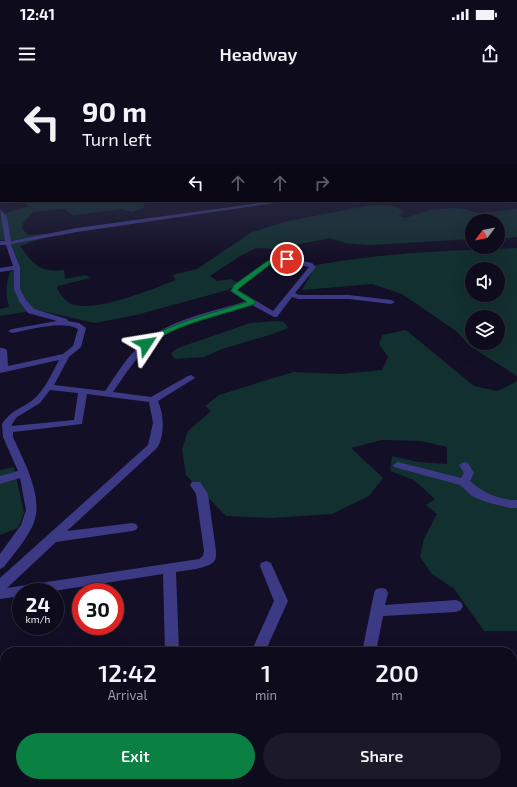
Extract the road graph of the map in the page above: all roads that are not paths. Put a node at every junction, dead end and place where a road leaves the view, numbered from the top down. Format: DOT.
graph roads {
  1 [pos="278,202"];
  2 [pos="0,211"];
  3 [pos="0,243"];
  4 [pos="8,243"];
  5 [pos="17,267"];
  6 [pos="0,270"];
  7 [pos="291,294"];
  8 [pos="253,302"];
  9 [pos="391,302"];
  10 [pos="68,322"];
  11 [pos="12,331"];
  12 [pos="0,351"];
  13 [pos="66,356"];
  14 [pos="2,370"];
  15 [pos="191,378"];
  16 [pos="48,387"];
  17 [pos="83,391"];
  18 [pos="107,394"];
  19 [pos="153,400"];
  20 [pos="7,430"];
  21 [pos="398,465"];
  22 [pos="464,465"];
  23 [pos="24,473"];
  24 [pos="0,480"];
  25 [pos="464,482"];
  26 [pos="196,485"];
  27 [pos="517,504"];
  28 [pos="132,527"];
  29 [pos="52,538"];
  30 [pos="0,564"];
  31 [pos="266,566"];
  32 [pos="169,568"];
  33 [pos="0,586"];
  34 [pos="381,593"];
  35 [pos="0,594"];
  36 [pos="456,606"];
  37 [pos="378,611"];
  38 [pos="172,647"];
  39 [pos="262,647"];
  40 [pos="370,647"];
  1 -- 4 [label="street"];
  2 -- 4 [label="street"];
  3 -- 4 [label="street"];
  4 -- 5 [label="street"];
  5 -- 6 [label="street"];
  5 -- 10 [label="street"];
  7 -- 8 [label="street"];
  7 -- 8 [label="street"];
  7 -- 9 [label="street"];
  8 -- 18 [label="street"];
  10 -- 11 [label="street"];
  10 -- 13 [label="street"];
  12 -- 14 [label="street"];
  13 -- 14 [label="street"];
  13 -- 16 [label="street"];
  15 -- 19 [label="street"];
  16 -- 17 [label="street"];
  16 -- 20 [label="street"];
  17 -- 18 [label="street"];
  17 -- 20 [label="street"];
  18 -- 19 [label="street"];
  19 -- 29 [label="street"];
  20 -- 23 [label="street"];
  21 -- 25 [label="street"];
  22 -- 25 [label="street"];
  23 -- 24 [label="street"];
  23 -- 30 [label="street"];
  25 -- 27 [label="street"];
  26 -- 32 [label="street"];
  28 -- 29 [label="street"];
  29 -- 33 [label="street"];
  31 -- 39 [label="street"];
  32 -- 35 [label="street"];
  32 -- 38 [label="street"];
  34 -- 37 [label="street"];
  36 -- 37 [label="street"];
  37 -- 40 [label="street"];
}
